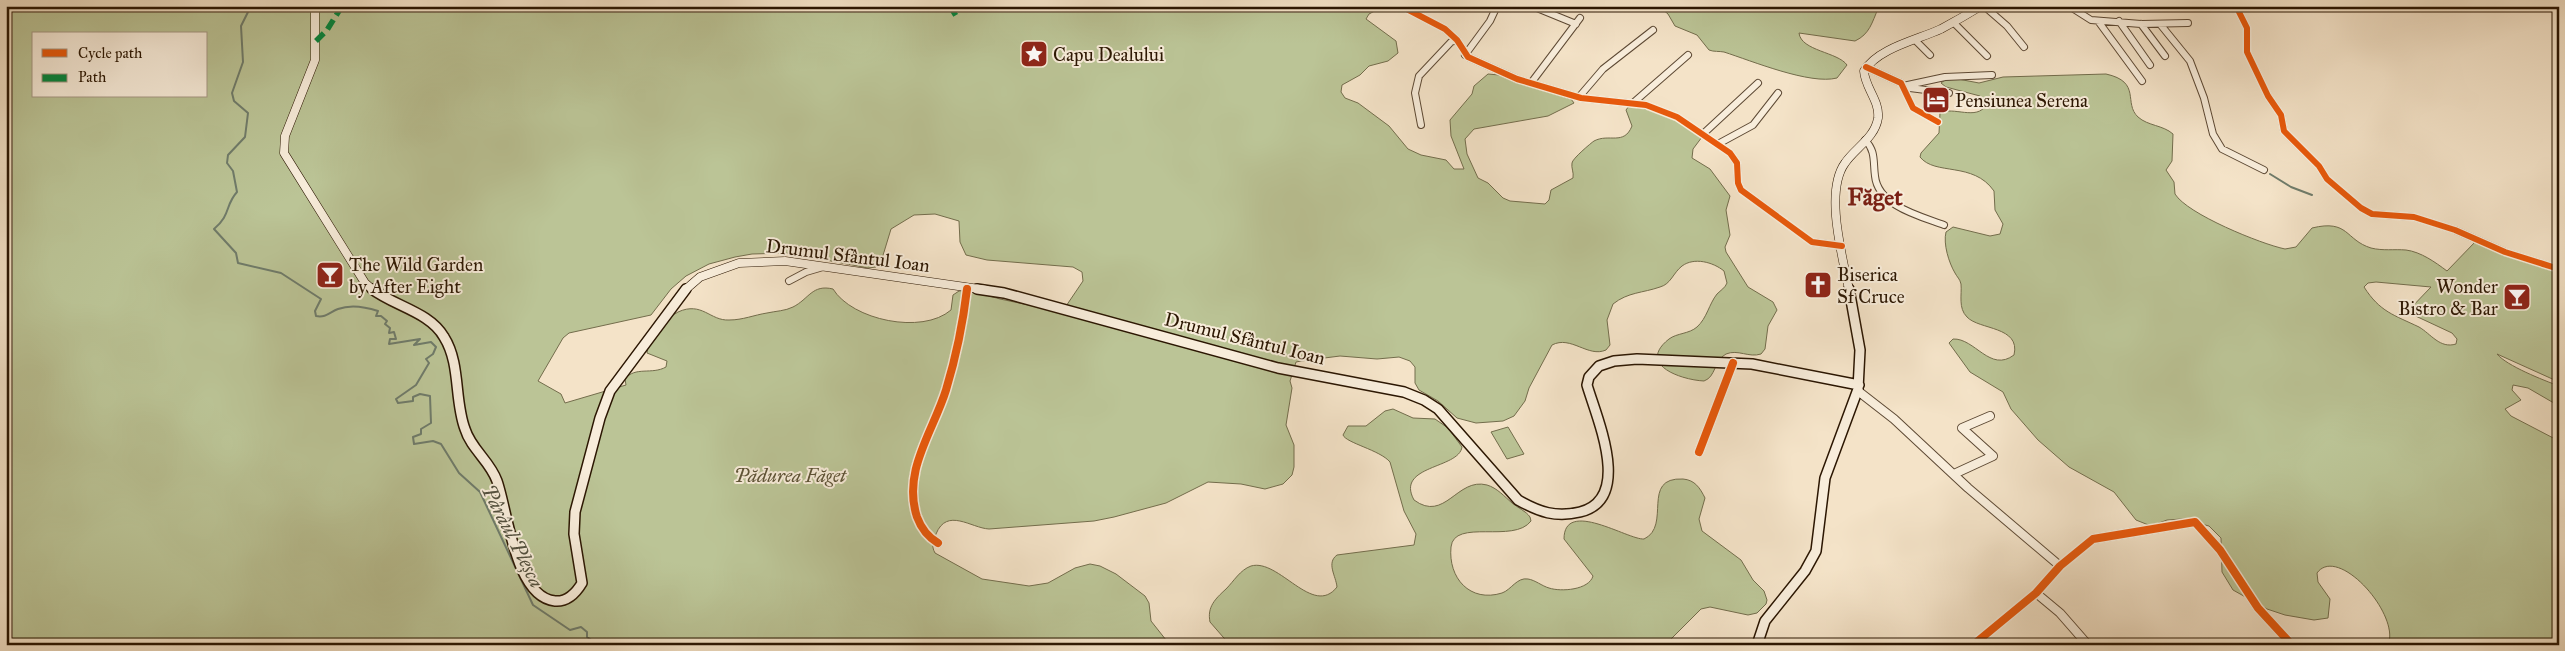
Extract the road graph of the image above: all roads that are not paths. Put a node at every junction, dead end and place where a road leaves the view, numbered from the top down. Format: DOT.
graph roads {
  1 [pos="315,6"];
  2 [pos="1401,6"];
  3 [pos="1497,6"];
  4 [pos="1532,6"];
  5 [pos="1981,6"];
  6 [pos="1984,6"];
  7 [pos="2069,6"];
  8 [pos="2236,6"];
  9 [pos="1580,18"];
  10 [pos="2098,20"];
  11 [pos="2119,21"];
  12 [pos="1953,22"];
  13 [pos="2188,23"];
  14 [pos="1576,24"];
  15 [pos="2141,24"];
  16 [pos="2160,24"];
  17 [pos="1653,30"];
  18 [pos="1457,40"];
  19 [pos="1916,41"];
  20 [pos="2024,48"];
  21 [pos="1465,55"];
  22 [pos="1688,55"];
  23 [pos="1930,55"];
  24 [pos="1987,56"];
  25 [pos="2165,56"];
  26 [pos="2150,65"];
  27 [pos="1866,67"];
  28 [pos="1992,75"];
  29 [pos="2142,81"];
  30 [pos="1531,84"];
  31 [pos="1758,84"];
  32 [pos="1904,87"];
  33 [pos="1778,93"];
  34 [pos="1949,93"];
  35 [pos="1579,97"];
  36 [pos="1633,103"];
  37 [pos="1938,122"];
  38 [pos="1421,125"];
  39 [pos="1703,134"];
  40 [pos="1865,140"];
  41 [pos="1718,144"];
  42 [pos="2264,170"];
  43 [pos="1944,225"];
  44 [pos="1842,246"];
  45 [pos="824,267"];
  46 [pos="2559,269"];
  47 [pos="789,281"];
  48 [pos="967,288"];
  49 [pos="1733,363"];
  50 [pos="1859,388"];
  51 [pos="1990,416"];
  52 [pos="1699,452"];
  53 [pos="1954,474"];
  54 [pos="938,543"];
  55 [pos="2060,566"];
  56 [pos="2036,593"];
  57 [pos="1757,645"];
  58 [pos="1973,645"];
  59 [pos="2088,645"];
  60 [pos="2292,645"];
  1 -- 45 [label="main road, Drumul Sfântul Ioan"];
  2 -- 18 [label="street"];
  3 -- 21 [label="street"];
  4 -- 14 [label="street"];
  5 -- 12 [label="main road"];
  6 -- 20 [label="street"];
  7 -- 10 [label="street"];
  8 -- 46 [label="street"];
  9 -- 14 [label="street"];
  10 -- 11 [label="street"];
  10 -- 29 [label="street"];
  11 -- 15 [label="street"];
  11 -- 26 [label="street"];
  12 -- 19 [label="main road"];
  12 -- 24 [label="street"];
  13 -- 16 [label="street"];
  14 -- 30 [label="street"];
  15 -- 16 [label="street"];
  15 -- 25 [label="street"];
  16 -- 42 [label="street"];
  17 -- 35 [label="street"];
  18 -- 21 [label="street"];
  18 -- 38 [label="street"];
  19 -- 23 [label="street"];
  19 -- 27 [label="main road"];
  21 -- 30 [label="street"];
  22 -- 36 [label="street"];
  27 -- 32 [label="street"];
  27 -- 40 [label="main road"];
  28 -- 32 [label="street"];
  30 -- 35 [label="street"];
  31 -- 39 [label="street"];
  32 -- 34 [label="street"];
  32 -- 37 [label="street"];
  33 -- 41 [label="street"];
  35 -- 36 [label="street"];
  36 -- 39 [label="street"];
  39 -- 41 [label="street"];
  40 -- 43 [label="street"];
  40 -- 44 [label="main road"];
  41 -- 44 [label="street"];
  44 -- 50 [label="main road"];
  45 -- 47 [label="street"];
  45 -- 48 [label="main road, Drumul Sfântul Ioan"];
  48 -- 49 [label="main road, Drumul Sfântul Ioan"];
  48 -- 54 [label="street"];
  49 -- 50 [label="main road, Drumul Sfântul Ioan"];
  49 -- 52 [label="street"];
  50 -- 53 [label="street"];
  50 -- 57 [label="main road"];
  51 -- 53 [label="street"];
  53 -- 55 [label="street"];
  55 -- 56 [label="street"];
  55 -- 60 [label="street"];
  56 -- 58 [label="street"];
  56 -- 59 [label="street"];
}
